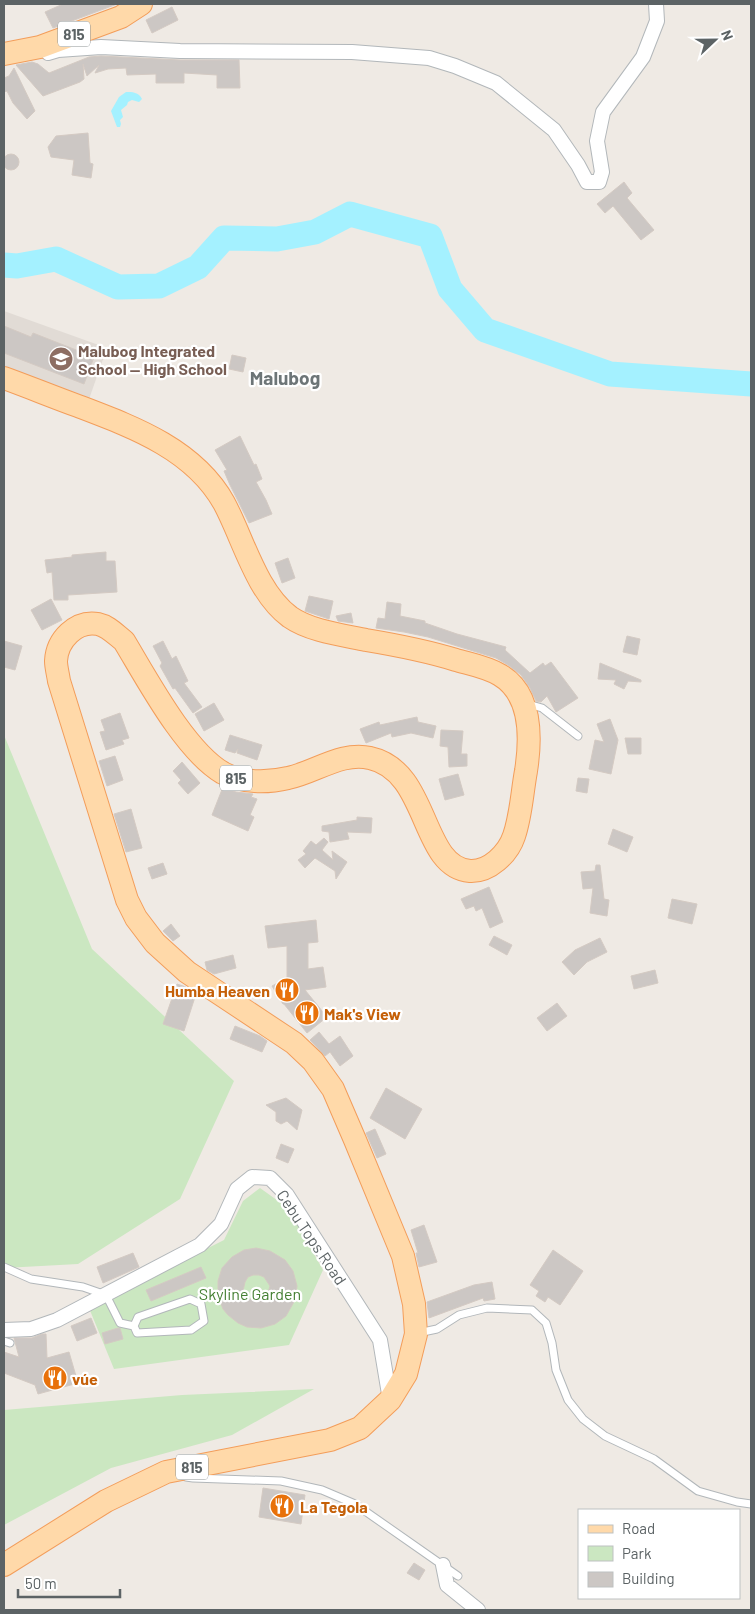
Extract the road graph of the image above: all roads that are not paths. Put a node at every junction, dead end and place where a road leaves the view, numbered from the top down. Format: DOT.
graph roads {
  1 [pos="141,4"];
  2 [pos="656,4"];
  3 [pos="8,53"];
  4 [pos="4,378"];
  5 [pos="523,703"];
  6 [pos="578,736"];
  7 [pos="4,1267"];
  8 [pos="106,1295"];
  9 [pos="134,1326"];
  10 [pos="416,1334"];
  11 [pos="6,1338"];
  12 [pos="390,1400"];
  13 [pos="166,1472"];
  14 [pos="751,1504"];
  15 [pos="4,1564"];
  16 [pos="443,1565"];
  17 [pos="458,1576"];
  18 [pos="478,1610"];
  1 -- 3 [label="main road, 815"];
  2 -- 3 [label="street"];
  4 -- 5 [label="main road, 815"];
  5 -- 6 [label="lane"];
  5 -- 10 [label="main road, 815"];
  7 -- 8 [label="lane"];
  8 -- 9 [label="lane"];
  8 -- 11 [label="street, Cebu Tops Road"];
  8 -- 12 [label="street, Cebu Tops Road"];
  9 -- 9 [label="lane"];
  10 -- 12 [label="main road, 815"];
  10 -- 14 [label="lane"];
  12 -- 13 [label="main road, 815"];
  13 -- 15 [label="main road, 815"];
  13 -- 16 [label="lane"];
  16 -- 17 [label="lane"];
  16 -- 18 [label="street"];
}
